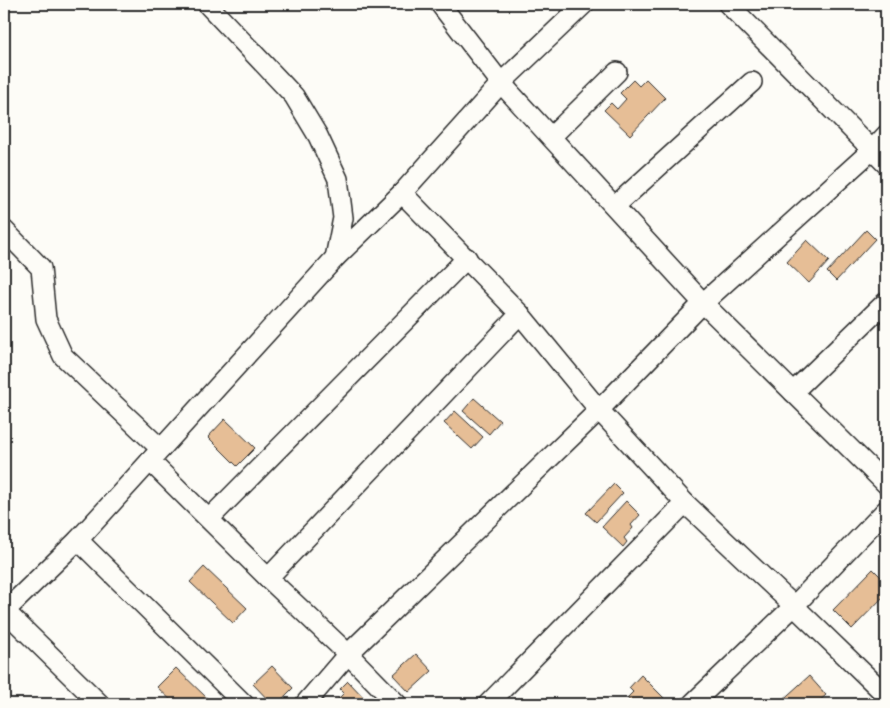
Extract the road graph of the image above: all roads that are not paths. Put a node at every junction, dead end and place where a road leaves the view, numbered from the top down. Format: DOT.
graph roads {
  1 [pos="207,4"];
  2 [pos="440,4"];
  3 [pos="584,4"];
  4 [pos="728,4"];
  5 [pos="617,72"];
  6 [pos="752,82"];
  7 [pos="502,83"];
  8 [pos="886,135"];
  9 [pos="551,137"];
  10 [pos="872,150"];
  11 [pos="886,164"];
  12 [pos="402,193"];
  13 [pos="614,206"];
  14 [pos="4,230"];
  15 [pos="335,258"];
  16 [pos="466,258"];
  17 [pos="886,302"];
  18 [pos="703,303"];
  19 [pos="520,314"];
  20 [pos="793,392"];
  21 [pos="599,410"];
  22 [pos="155,455"];
  23 [pos="886,484"];
  24 [pos="685,503"];
  25 [pos="886,510"];
  26 [pos="209,520"];
  27 [pos="78,540"];
  28 [pos="268,578"];
  29 [pos="794,606"];
  30 [pos="4,611"];
  31 [pos="348,654"];
  32 [pos="886,695"];
  33 [pos="100,704"];
  34 [pos="244,704"];
  35 [pos="304,704"];
  36 [pos="397,704"];
  37 [pos="488,704"];
  38 [pos="692,704"];
  1 -- 15 [label="street"];
  2 -- 7 [label="street"];
  3 -- 7 [label="street"];
  4 -- 10 [label="street"];
  5 -- 9 [label="street"];
  6 -- 13 [label="street"];
  7 -- 9 [label="street"];
  7 -- 12 [label="street"];
  8 -- 10 [label="street"];
  9 -- 13 [label="street"];
  10 -- 11 [label="street"];
  10 -- 18 [label="street"];
  12 -- 15 [label="street"];
  12 -- 16 [label="street"];
  13 -- 18 [label="street"];
  14 -- 22 [label="street"];
  15 -- 22 [label="street"];
  16 -- 19 [label="street"];
  16 -- 26 [label="street"];
  17 -- 20 [label="street"];
  18 -- 20 [label="street"];
  18 -- 21 [label="street"];
  19 -- 21 [label="street"];
  19 -- 28 [label="street"];
  20 -- 23 [label="street"];
  21 -- 24 [label="street"];
  21 -- 31 [label="street"];
  22 -- 26 [label="street"];
  22 -- 27 [label="street"];
  24 -- 29 [label="street"];
  24 -- 37 [label="street"];
  25 -- 29 [label="street"];
  26 -- 28 [label="street"];
  27 -- 30 [label="street"];
  27 -- 34 [label="street"];
  28 -- 31 [label="street"];
  29 -- 32 [label="street"];
  29 -- 38 [label="street"];
  30 -- 33 [label="street"];
  31 -- 35 [label="street"];
  31 -- 36 [label="street"];
}
